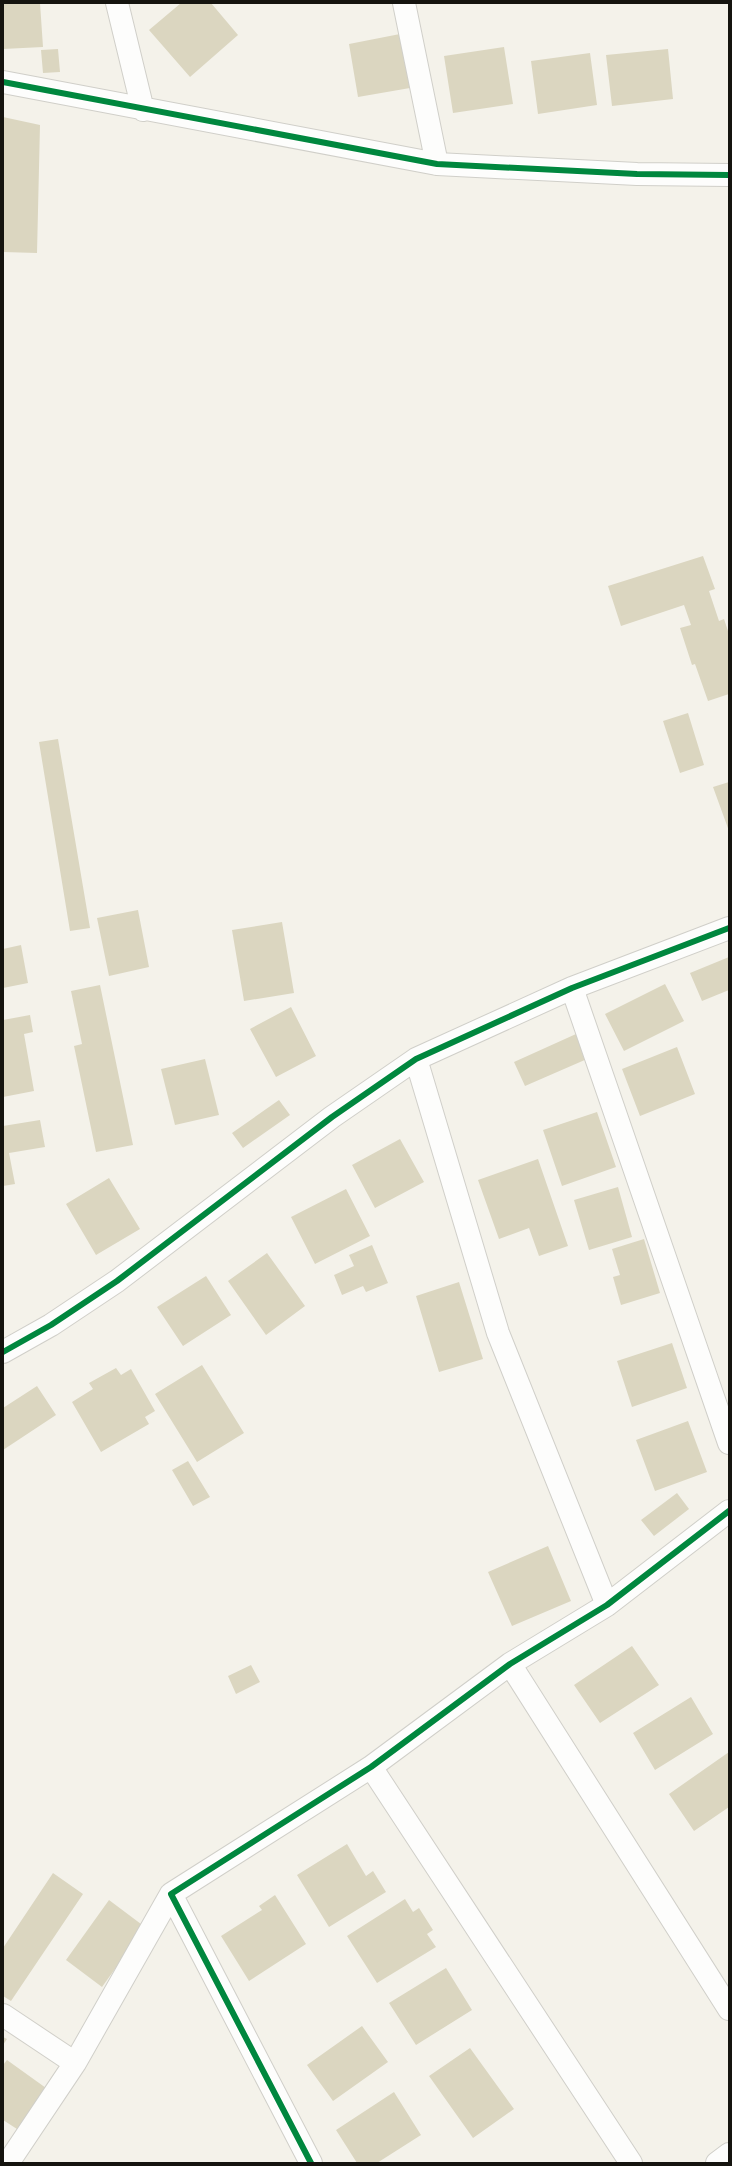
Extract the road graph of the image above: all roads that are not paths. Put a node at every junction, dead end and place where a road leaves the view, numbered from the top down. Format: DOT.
graph roads {
  1 [pos="117,3"];
  2 [pos="404,3"];
  3 [pos="3,82"];
  4 [pos="143,110"];
  5 [pos="437,164"];
  6 [pos="729,175"];
  7 [pos="729,928"];
  8 [pos="572,988"];
  9 [pos="416,1059"];
  10 [pos="3,1352"];
  11 [pos="729,1444"];
  12 [pos="729,1510"];
  13 [pos="607,1605"];
  14 [pos="510,1664"];
  15 [pos="371,1767"];
  16 [pos="171,1894"];
  17 [pos="729,2009"];
  18 [pos="3,2016"];
  19 [pos="75,2063"];
  20 [pos="729,2154"];
  21 [pos="8,2163"];
  22 [pos="311,2163"];
  23 [pos="631,2163"];
  24 [pos="717,2163"];
  1 -- 4 [label="street"];
  2 -- 5 [label="street"];
  3 -- 4 [label="street"];
  4 -- 5 [label="street"];
  5 -- 6 [label="street"];
  7 -- 8 [label="street"];
  8 -- 9 [label="street"];
  8 -- 11 [label="street"];
  9 -- 10 [label="street"];
  9 -- 13 [label="street"];
  12 -- 13 [label="street"];
  13 -- 14 [label="street"];
  14 -- 15 [label="street"];
  14 -- 17 [label="street"];
  15 -- 16 [label="street"];
  15 -- 23 [label="street"];
  16 -- 19 [label="street"];
  16 -- 22 [label="street"];
  18 -- 19 [label="street"];
  19 -- 21 [label="street"];
  20 -- 24 [label="street"];
}
